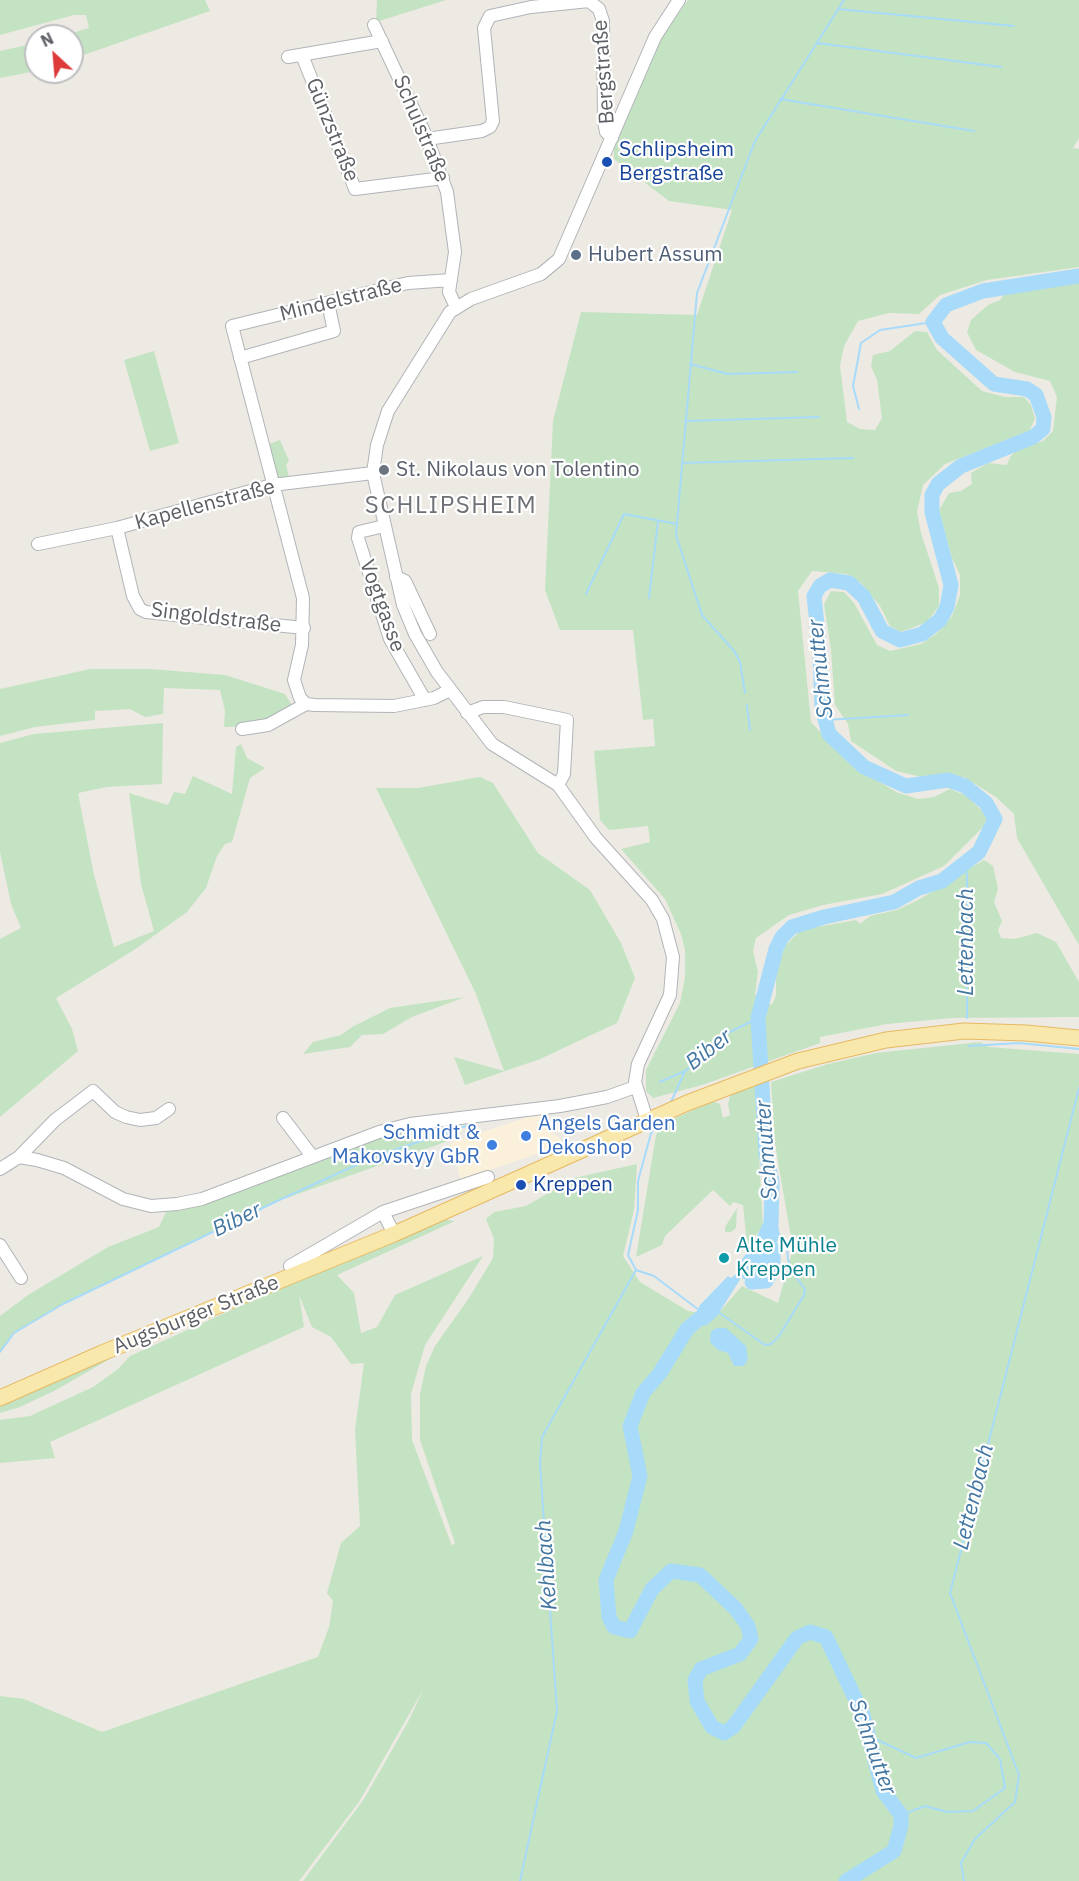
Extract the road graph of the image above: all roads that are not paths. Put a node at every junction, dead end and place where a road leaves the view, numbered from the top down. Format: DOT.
graph roads {
  1 [pos="679,0"];
  2 [pos="374,25"];
  3 [pos="382,41"];
  4 [pos="302,55"];
  5 [pos="288,57"];
  6 [pos="612,138"];
  7 [pos="427,139"];
  8 [pos="443,178"];
  9 [pos="451,280"];
  10 [pos="328,303"];
  11 [pos="456,307"];
  12 [pos="240,358"];
  13 [pos="373,473"];
  14 [pos="272,485"];
  15 [pos="384,526"];
  16 [pos="117,528"];
  17 [pos="38,544"];
  18 [pos="396,577"];
  19 [pos="304,628"];
  20 [pos="430,634"];
  21 [pos="450,690"];
  22 [pos="425,700"];
  23 [pos="306,704"];
  24 [pos="467,713"];
  25 [pos="242,729"];
  26 [pos="558,786"];
  27 [pos="1079,1038"];
  28 [pos="636,1087"];
  29 [pos="169,1109"];
  30 [pos="283,1118"];
  31 [pos="650,1118"];
  32 [pos="312,1156"];
  33 [pos="19,1157"];
  34 [pos="0,1169"];
  35 [pos="488,1177"];
  36 [pos="383,1212"];
  37 [pos="394,1234"];
  38 [pos="0,1245"];
  39 [pos="290,1266"];
  40 [pos="21,1278"];
  41 [pos="0,1398"];
  1 -- 6 [label="street"];
  2 -- 3 [label="street, Schulstraße"];
  3 -- 4 [label="street, Günzstraße"];
  3 -- 7 [label="street, Schulstraße"];
  4 -- 5 [label="street, Günzstraße"];
  4 -- 8 [label="street, Günzstraße"];
  6 -- 7 [label="street, Bergstraße"];
  6 -- 11 [label="street"];
  7 -- 8 [label="street, Schulstraße"];
  8 -- 9 [label="street, Schulstraße"];
  9 -- 10 [label="street, Mindelstraße"];
  9 -- 11 [label="street, Schulstraße"];
  10 -- 12 [label="street"];
  10 -- 12 [label="street, Mindelstraße"];
  11 -- 13 [label="street"];
  12 -- 14 [label="street"];
  13 -- 14 [label="street, Kapellenstraße"];
  13 -- 15 [label="street"];
  14 -- 16 [label="street, Kapellenstraße"];
  14 -- 19 [label="street"];
  15 -- 18 [label="street"];
  15 -- 22 [label="street, Vogtgasse"];
  16 -- 17 [label="street, Kapellenstraße"];
  16 -- 19 [label="street, Singoldstraße"];
  18 -- 20 [label="street"];
  18 -- 21 [label="street"];
  19 -- 23 [label="street"];
  21 -- 22 [label="street"];
  21 -- 24 [label="street"];
  22 -- 23 [label="street"];
  23 -- 25 [label="street"];
  24 -- 26 [label="street"];
  24 -- 26 [label="street"];
  26 -- 28 [label="street"];
  27 -- 31 [label="main road, Augsburger Straße"];
  28 -- 31 [label="street"];
  28 -- 32 [label="street"];
  29 -- 33 [label="street"];
  30 -- 32 [label="street"];
  31 -- 37 [label="main road, Augsburger Straße"];
  32 -- 33 [label="street"];
  33 -- 34 [label="street"];
  35 -- 36 [label="street, Augsburger Straße"];
  36 -- 37 [label="street"];
  36 -- 39 [label="street, Augsburger Straße"];
  37 -- 41 [label="main road, Augsburger Straße"];
  38 -- 40 [label="street"];
}
